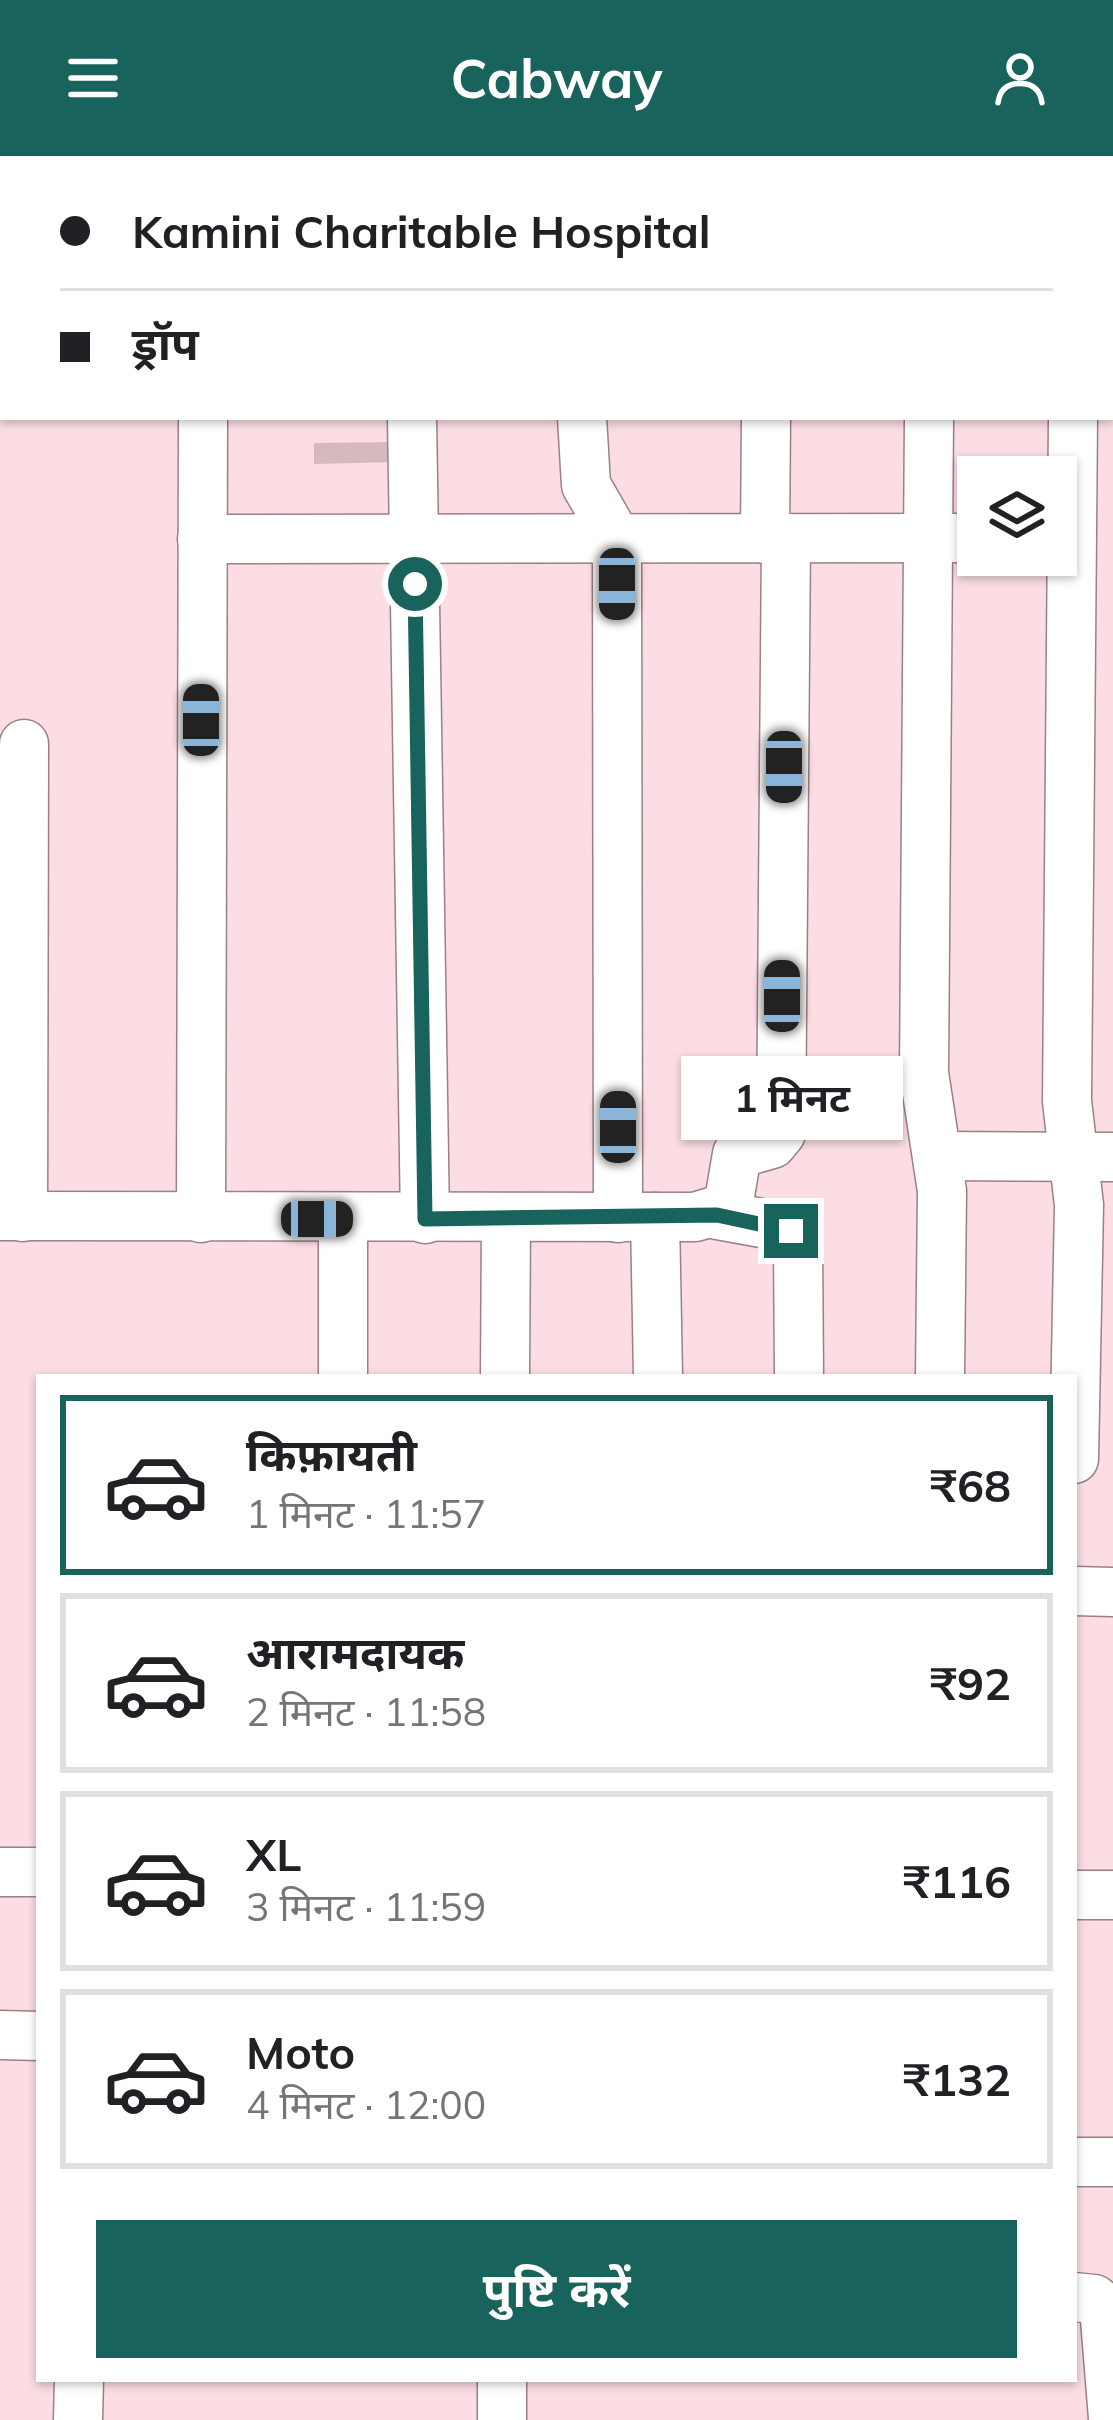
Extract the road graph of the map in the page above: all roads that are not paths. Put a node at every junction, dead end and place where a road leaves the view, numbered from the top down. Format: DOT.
graph roads {
  1 [pos="202,420"];
  2 [pos="412,420"];
  3 [pos="582,420"];
  4 [pos="766,420"];
  5 [pos="928,420"];
  6 [pos="1073,420"];
  7 [pos="1070,456"];
  8 [pos="776,538"];
  9 [pos="928,538"];
  10 [pos="957,538"];
  11 [pos="202,539"];
  12 [pos="414,539"];
  13 [pos="617,539"];
  14 [pos="1064,576"];
  15 [pos="24,744"];
  16 [pos="939,1156"];
  17 [pos="1093,1156"];
  18 [pos="717,1215"];
  19 [pos="12,1217"];
  20 [pos="201,1218"];
  21 [pos="506,1218"];
  22 [pos="637,1218"];
  23 [pos="344,1219"];
  24 [pos="425,1219"];
  25 [pos="343,1374"];
  26 [pos="505,1374"];
  27 [pos="658,1374"];
  28 [pos="799,1374"];
  29 [pos="940,1374"];
  30 [pos="1076,1374"];
  31 [pos="1077,1591"];
  32 [pos="1113,1592"];
  33 [pos="0,1872"];
  34 [pos="36,1872"];
  35 [pos="1077,1894"];
  36 [pos="1113,1895"];
  37 [pos="0,2035"];
  38 [pos="36,2036"];
  39 [pos="1077,2162"];
  40 [pos="1113,2162"];
  41 [pos="1077,2297"];
  42 [pos="79,2382"];
  43 [pos="502,2382"];
  44 [pos="1113,2418"];
  45 [pos="78,2420"];
  46 [pos="502,2420"];
  1 -- 11 [label="street"];
  2 -- 12 [label="street"];
  3 -- 13 [label="street"];
  4 -- 8 [label="street"];
  5 -- 9 [label="street"];
  6 -- 7 [label="street"];
  8 -- 9 [label="street"];
  8 -- 13 [label="street"];
  8 -- 18 [label="street"];
  9 -- 10 [label="street"];
  9 -- 16 [label="street"];
  11 -- 12 [label="street"];
  11 -- 20 [label="street"];
  12 -- 13 [label="street"];
  12 -- 24 [label="street"];
  13 -- 22 [label="street"];
  14 -- 17 [label="street"];
  15 -- 19 [label="street"];
  16 -- 17 [label="street"];
  16 -- 29 [label="street"];
  17 -- 30 [label="street"];
  18 -- 22 [label="street"];
  18 -- 28 [label="street"];
  19 -- 20 [label="street"];
  20 -- 23 [label="street"];
  21 -- 22 [label="street"];
  21 -- 24 [label="street"];
  21 -- 26 [label="street"];
  22 -- 27 [label="street"];
  23 -- 24 [label="street"];
  23 -- 25 [label="street"];
  31 -- 32 [label="street"];
  33 -- 34 [label="street"];
  35 -- 36 [label="street"];
  37 -- 38 [label="street"];
  39 -- 40 [label="street"];
  41 -- 44 [label="street"];
  42 -- 45 [label="street"];
  43 -- 46 [label="street"];
}
